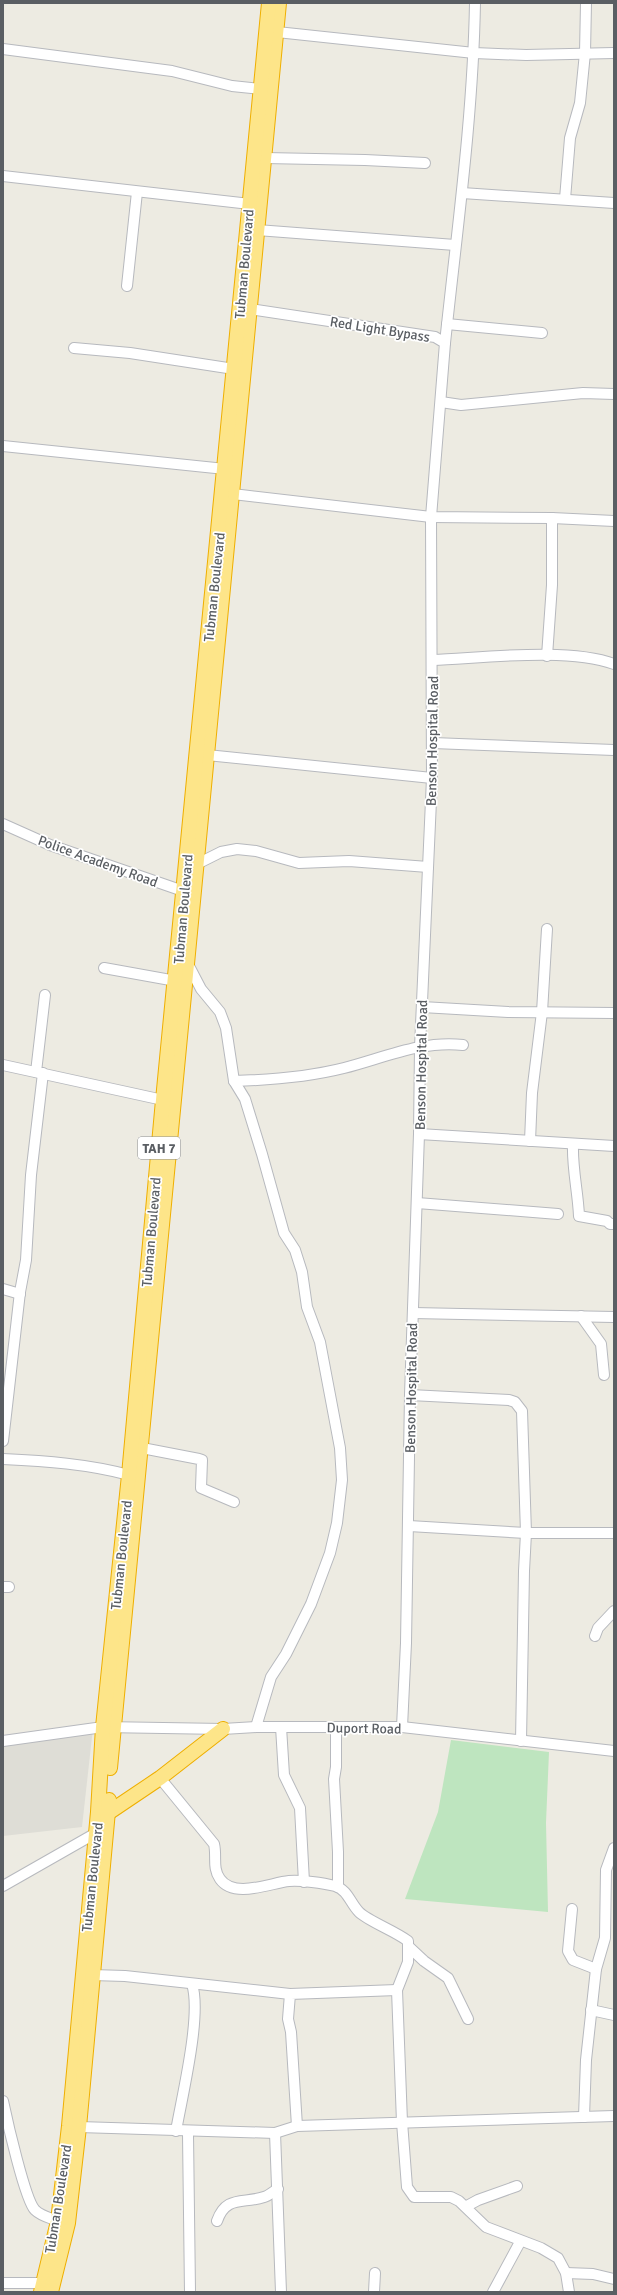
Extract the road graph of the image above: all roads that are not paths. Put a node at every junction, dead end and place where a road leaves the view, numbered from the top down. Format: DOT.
graph roads {
  1 [pos="269,3"];
  2 [pos="279,3"];
  3 [pos="475,3"];
  4 [pos="586,3"];
  5 [pos="277,32"];
  6 [pos="3,49"];
  7 [pos="585,53"];
  8 [pos="614,53"];
  9 [pos="474,54"];
  10 [pos="261,89"];
  11 [pos="265,158"];
  12 [pos="425,163"];
  13 [pos="3,176"];
  14 [pos="137,192"];
  15 [pos="462,194"];
  16 [pos="566,199"];
  17 [pos="614,203"];
  18 [pos="250,204"];
  19 [pos="258,230"];
  20 [pos="455,245"];
  21 [pos="127,286"];
  22 [pos="250,309"];
  23 [pos="447,324"];
  24 [pos="542,333"];
  25 [pos="445,343"];
  26 [pos="74,348"];
  27 [pos="234,368"];
  28 [pos="614,394"];
  29 [pos="441,402"];
  30 [pos="3,446"];
  31 [pos="225,469"];
  32 [pos="233,494"];
  33 [pos="431,517"];
  34 [pos="552,518"];
  35 [pos="614,521"];
  36 [pos="547,656"];
  37 [pos="433,660"];
  38 [pos="614,664"];
  39 [pos="432,743"];
  40 [pos="614,750"];
  41 [pos="208,755"];
  42 [pos="432,778"];
  43 [pos="3,824"];
  44 [pos="197,864"];
  45 [pos="428,867"];
  46 [pos="189,893"];
  47 [pos="546,929"];
  48 [pos="188,964"];
  49 [pos="104,968"];
  50 [pos="176,981"];
  51 [pos="45,995"];
  52 [pos="422,1007"];
  53 [pos="542,1012"];
  54 [pos="614,1013"];
  55 [pos="464,1045"];
  56 [pos="420,1047"];
  57 [pos="3,1065"];
  58 [pos="39,1072"];
  59 [pos="234,1081"];
  60 [pos="163,1100"];
  61 [pos="419,1134"];
  62 [pos="530,1141"];
  63 [pos="573,1144"];
  64 [pos="614,1146"];
  65 [pos="417,1203"];
  66 [pos="558,1214"];
  67 [pos="614,1224"];
  68 [pos="3,1289"];
  69 [pos="20,1294"];
  70 [pos="413,1313"];
  71 [pos="582,1316"];
  72 [pos="614,1317"];
  73 [pos="604,1375"];
  74 [pos="410,1395"];
  75 [pos="3,1441"];
  76 [pos="142,1448"];
  77 [pos="3,1459"];
  78 [pos="129,1475"];
  79 [pos="234,1502"];
  80 [pos="409,1526"];
  81 [pos="526,1533"];
  82 [pos="614,1533"];
  83 [pos="614,1611"];
  84 [pos="595,1636"];
  85 [pos="108,1727"];
  86 [pos="256,1727"];
  87 [pos="281,1727"];
  88 [pos="336,1727"];
  89 [pos="402,1727"];
  90 [pos="223,1729"];
  91 [pos="3,1741"];
  92 [pos="521,1741"];
  93 [pos="614,1751"];
  94 [pos="160,1778"];
  95 [pos="108,1813"];
  96 [pos="96,1833"];
  97 [pos="614,1848"];
  98 [pos="304,1882"];
  99 [pos="3,1886"];
  100 [pos="338,1887"];
  101 [pos="572,1909"];
  102 [pos="409,1946"];
  103 [pos="596,1969"];
  104 [pos="92,1975"];
  105 [pos="192,1984"];
  106 [pos="397,1990"];
  107 [pos="290,1994"];
  108 [pos="591,2010"];
  109 [pos="614,2014"];
  110 [pos="468,2019"];
  111 [pos="3,2101"];
  112 [pos="614,2116"];
  113 [pos="584,2117"];
  114 [pos="402,2122"];
  115 [pos="297,2126"];
  116 [pos="79,2127"];
  117 [pos="176,2131"];
  118 [pos="275,2133"];
  119 [pos="188,2134"];
  120 [pos="517,2186"];
  121 [pos="278,2189"];
  122 [pos="467,2206"];
  123 [pos="58,2221"];
  124 [pos="217,2221"];
  125 [pos="520,2242"];
  126 [pos="375,2273"];
  127 [pos="566,2273"];
  128 [pos="614,2279"];
  129 [pos="3,2283"];
  130 [pos="45,2289"];
  131 [pos="190,2292"];
  132 [pos="281,2292"];
  133 [pos="374,2292"];
  134 [pos="493,2292"];
  135 [pos="569,2292"];
  1 -- 10 [label="highway, Tubman Boulevard / TAH 7"];
  2 -- 5 [label="highway, Tubman Boulevard / TAH 7"];
  3 -- 9 [label="street"];
  4 -- 7 [label="street"];
  5 -- 9 [label="street"];
  5 -- 11 [label="highway, Tubman Boulevard / TAH 7"];
  6 -- 10 [label="street"];
  7 -- 8 [label="street"];
  7 -- 9 [label="street"];
  7 -- 16 [label="street"];
  9 -- 15 [label="street"];
  10 -- 18 [label="highway, Tubman Boulevard / TAH 7"];
  11 -- 12 [label="street"];
  11 -- 19 [label="highway, Tubman Boulevard / TAH 7"];
  13 -- 14 [label="street"];
  14 -- 18 [label="street"];
  14 -- 21 [label="street"];
  15 -- 16 [label="street"];
  15 -- 20 [label="street"];
  16 -- 17 [label="street"];
  18 -- 27 [label="highway, Tubman Boulevard / TAH 7"];
  19 -- 20 [label="street"];
  19 -- 22 [label="highway, Tubman Boulevard / TAH 7"];
  20 -- 23 [label="street"];
  22 -- 25 [label="street, Red Light Bypass"];
  22 -- 32 [label="highway, Tubman Boulevard / TAH 7"];
  23 -- 24 [label="street"];
  23 -- 25 [label="street"];
  25 -- 29 [label="street, Red Light Bypass"];
  26 -- 27 [label="street"];
  27 -- 31 [label="highway, Tubman Boulevard / TAH 7"];
  28 -- 29 [label="street"];
  29 -- 33 [label="street, Benson Hospital Road"];
  30 -- 31 [label="street"];
  31 -- 46 [label="highway, Tubman Boulevard / TAH 7"];
  32 -- 33 [label="street"];
  32 -- 41 [label="highway, Tubman Boulevard / TAH 7"];
  33 -- 34 [label="street"];
  33 -- 37 [label="street, Benson Hospital Road"];
  34 -- 35 [label="street"];
  34 -- 36 [label="street"];
  36 -- 37 [label="street"];
  36 -- 38 [label="street"];
  37 -- 39 [label="street, Benson Hospital Road"];
  39 -- 40 [label="street"];
  39 -- 42 [label="street, Benson Hospital Road"];
  41 -- 42 [label="street"];
  41 -- 44 [label="highway, Tubman Boulevard / TAH 7"];
  42 -- 45 [label="street, Benson Hospital Road"];
  43 -- 46 [label="street, Police Academy Road"];
  44 -- 45 [label="street"];
  44 -- 46 [label="highway, Tubman Boulevard / TAH 7"];
  45 -- 52 [label="street, Benson Hospital Road"];
  46 -- 48 [label="highway, Tubman Boulevard / TAH 7"];
  46 -- 50 [label="highway, Tubman Boulevard / TAH 7"];
  47 -- 53 [label="street"];
  48 -- 59 [label="street"];
  48 -- 76 [label="highway, Tubman Boulevard / TAH 7"];
  49 -- 50 [label="street"];
  50 -- 60 [label="highway, Tubman Boulevard / TAH 7"];
  51 -- 58 [label="street"];
  52 -- 53 [label="street"];
  52 -- 56 [label="street, Benson Hospital Road"];
  53 -- 54 [label="street"];
  53 -- 62 [label="street"];
  55 -- 56 [label="street"];
  56 -- 59 [label="street"];
  56 -- 61 [label="street, Benson Hospital Road"];
  57 -- 58 [label="street"];
  58 -- 60 [label="street"];
  58 -- 69 [label="street"];
  59 -- 86 [label="street"];
  60 -- 78 [label="highway, Tubman Boulevard / TAH 7"];
  61 -- 62 [label="street"];
  61 -- 65 [label="street, Benson Hospital Road"];
  62 -- 63 [label="street"];
  63 -- 64 [label="street"];
  63 -- 67 [label="street"];
  65 -- 66 [label="street"];
  65 -- 70 [label="street, Benson Hospital Road"];
  68 -- 69 [label="street"];
  69 -- 75 [label="street"];
  70 -- 71 [label="street"];
  70 -- 74 [label="street, Benson Hospital Road"];
  71 -- 72 [label="street"];
  71 -- 73 [label="street"];
  74 -- 80 [label="street, Benson Hospital Road"];
  74 -- 81 [label="street"];
  76 -- 79 [label="street"];
  76 -- 85 [label="highway, Tubman Boulevard / TAH 7"];
  77 -- 78 [label="street"];
  78 -- 85 [label="highway, Tubman Boulevard / TAH 7"];
  80 -- 81 [label="street"];
  80 -- 89 [label="street, Benson Hospital Road"];
  81 -- 82 [label="street"];
  81 -- 92 [label="street"];
  83 -- 84 [label="street"];
  85 -- 90 [label="street, Duport Road"];
  85 -- 91 [label="street, Duport Road"];
  85 -- 95 [label="highway, Tubman Boulevard / TAH 7"];
  85 -- 96 [label="highway, Tubman Boulevard / TAH 7"];
  86 -- 87 [label="street, Duport Road"];
  86 -- 90 [label="street, Duport Road"];
  87 -- 88 [label="street, Duport Road"];
  87 -- 98 [label="street"];
  88 -- 89 [label="street, Duport Road"];
  88 -- 100 [label="street"];
  89 -- 92 [label="street, Duport Road"];
  90 -- 94 [label="highway"];
  92 -- 93 [label="street, Duport Road"];
  94 -- 95 [label="highway"];
  94 -- 98 [label="street"];
  95 -- 104 [label="highway, Tubman Boulevard / TAH 7"];
  96 -- 99 [label="street"];
  96 -- 123 [label="highway, Tubman Boulevard / TAH 7"];
  97 -- 103 [label="street"];
  98 -- 100 [label="street"];
  100 -- 102 [label="street"];
  101 -- 103 [label="street"];
  102 -- 106 [label="street"];
  102 -- 110 [label="street"];
  103 -- 108 [label="street"];
  104 -- 105 [label="street"];
  104 -- 116 [label="highway, Tubman Boulevard / TAH 7"];
  105 -- 107 [label="street"];
  105 -- 117 [label="street"];
  106 -- 107 [label="street"];
  106 -- 114 [label="street"];
  107 -- 115 [label="street"];
  108 -- 109 [label="street"];
  108 -- 113 [label="street"];
  111 -- 123 [label="street"];
  112 -- 113 [label="street"];
  113 -- 114 [label="street"];
  114 -- 115 [label="street"];
  114 -- 122 [label="street"];
  115 -- 118 [label="street"];
  116 -- 117 [label="street"];
  116 -- 130 [label="highway, Tubman Boulevard / TAH 7"];
  117 -- 118 [label="street"];
  118 -- 121 [label="street"];
  119 -- 131 [label="street"];
  120 -- 122 [label="street"];
  121 -- 124 [label="street"];
  121 -- 132 [label="street"];
  122 -- 125 [label="street"];
  123 -- 130 [label="highway, Tubman Boulevard / TAH 7"];
  125 -- 127 [label="street"];
  125 -- 134 [label="street"];
  126 -- 133 [label="street"];
  127 -- 128 [label="street"];
  127 -- 135 [label="street"];
  129 -- 130 [label="street"];
}
